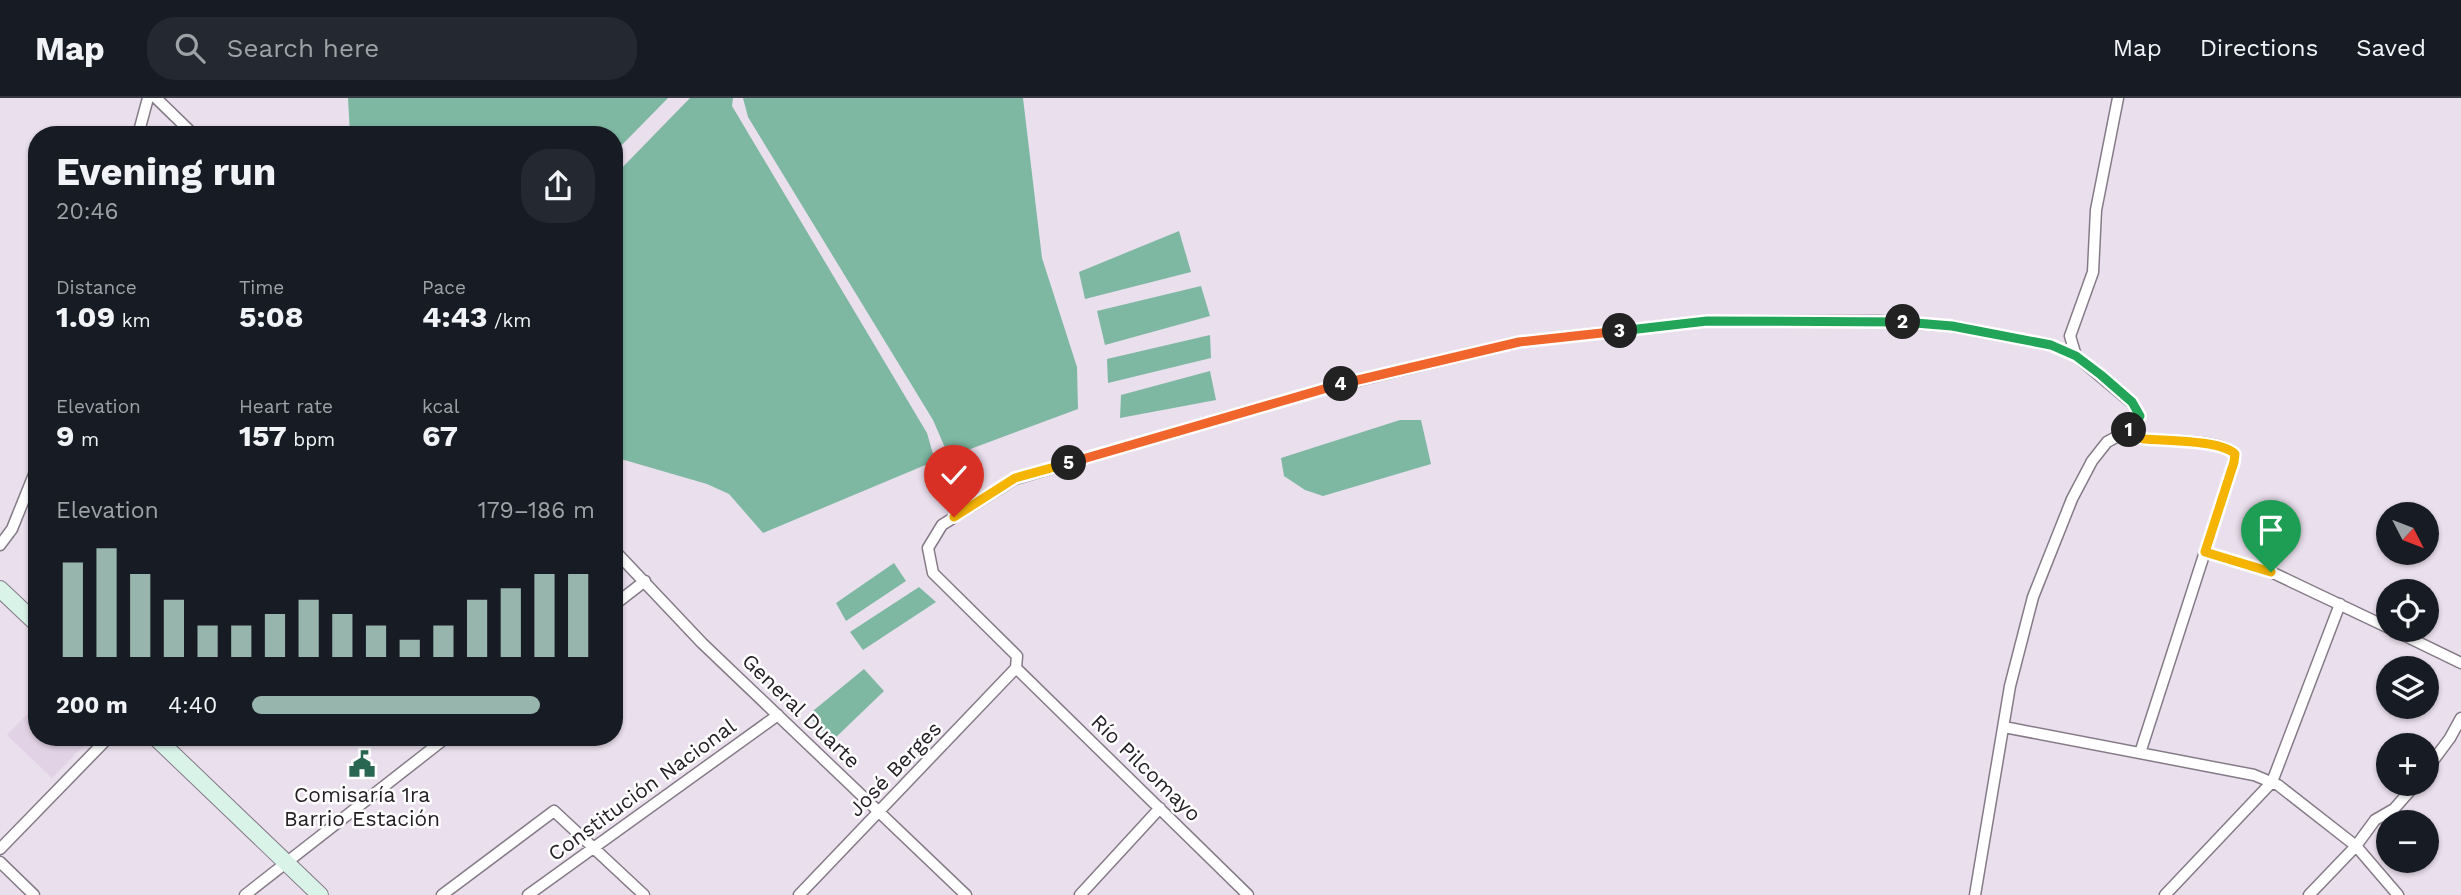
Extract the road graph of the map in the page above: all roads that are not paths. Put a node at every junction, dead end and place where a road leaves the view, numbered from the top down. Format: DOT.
graph roads {
  1 [pos="148,98"];
  2 [pos="156,98"];
  3 [pos="2118,98"];
  4 [pos="140,126"];
  5 [pos="185,126"];
  6 [pos="2076,356"];
  7 [pos="2129,430"];
  8 [pos="28,494"];
  9 [pos="0,545"];
  10 [pos="2205,552"];
  11 [pos="623,559"];
  12 [pos="645,581"];
  13 [pos="0,589"];
  14 [pos="623,598"];
  15 [pos="2340,604"];
  16 [pos="28,615"];
  17 [pos="2376,622"];
  18 [pos="2418,642"];
  19 [pos="2461,663"];
  20 [pos="1016,668"];
  21 [pos="778,715"];
  22 [pos="2461,718"];
  23 [pos="2004,727"];
  24 [pos="100,746"];
  25 [pos="164,746"];
  26 [pos="436,746"];
  27 [pos="2140,753"];
  28 [pos="2439,754"];
  29 [pos="2272,782"];
  30 [pos="2405,796"];
  31 [pos="1160,808"];
  32 [pos="880,813"];
  33 [pos="2356,846"];
  34 [pos="595,848"];
  35 [pos="0,849"];
  36 [pos="0,862"];
  37 [pos="286,863"];
  38 [pos="34,895"];
  39 [pos="246,895"];
  40 [pos="320,895"];
  41 [pos="442,895"];
  42 [pos="528,895"];
  43 [pos="644,895"];
  44 [pos="799,895"];
  45 [pos="966,895"];
  46 [pos="1080,895"];
  47 [pos="1248,895"];
  48 [pos="1975,895"];
  49 [pos="2165,895"];
  50 [pos="2309,895"];
  51 [pos="2398,895"];
  1 -- 4 [label="street"];
  2 -- 5 [label="street"];
  3 -- 6 [label="street"];
  6 -- 7 [label="street"];
  6 -- 20 [label="street, Río Pilcomayo"];
  7 -- 10 [label="street"];
  7 -- 23 [label="street"];
  8 -- 9 [label="street"];
  10 -- 15 [label="street"];
  10 -- 27 [label="street"];
  11 -- 12 [label="street, General Duarte"];
  12 -- 14 [label="street"];
  12 -- 21 [label="street, General Duarte"];
  13 -- 16 [label="street"];
  15 -- 17 [label="street"];
  15 -- 29 [label="street"];
  18 -- 19 [label="street"];
  20 -- 31 [label="street, Río Pilcomayo"];
  20 -- 32 [label="street, José Berges"];
  21 -- 32 [label="street, General Duarte"];
  21 -- 34 [label="street, Constitución Nacional"];
  22 -- 28 [label="street"];
  23 -- 27 [label="street"];
  23 -- 48 [label="street"];
  24 -- 35 [label="street"];
  25 -- 37 [label="street"];
  26 -- 37 [label="street"];
  27 -- 29 [label="street"];
  29 -- 33 [label="street"];
  29 -- 49 [label="street"];
  30 -- 33 [label="street"];
  31 -- 46 [label="street"];
  31 -- 47 [label="street, Río Pilcomayo"];
  32 -- 44 [label="street, José Berges"];
  32 -- 45 [label="street, General Duarte"];
  33 -- 50 [label="street"];
  33 -- 51 [label="street"];
  34 -- 41 [label="street"];
  34 -- 42 [label="street, Constitución Nacional"];
  34 -- 43 [label="street"];
  36 -- 38 [label="street"];
  37 -- 39 [label="street"];
  37 -- 40 [label="street"];
}
